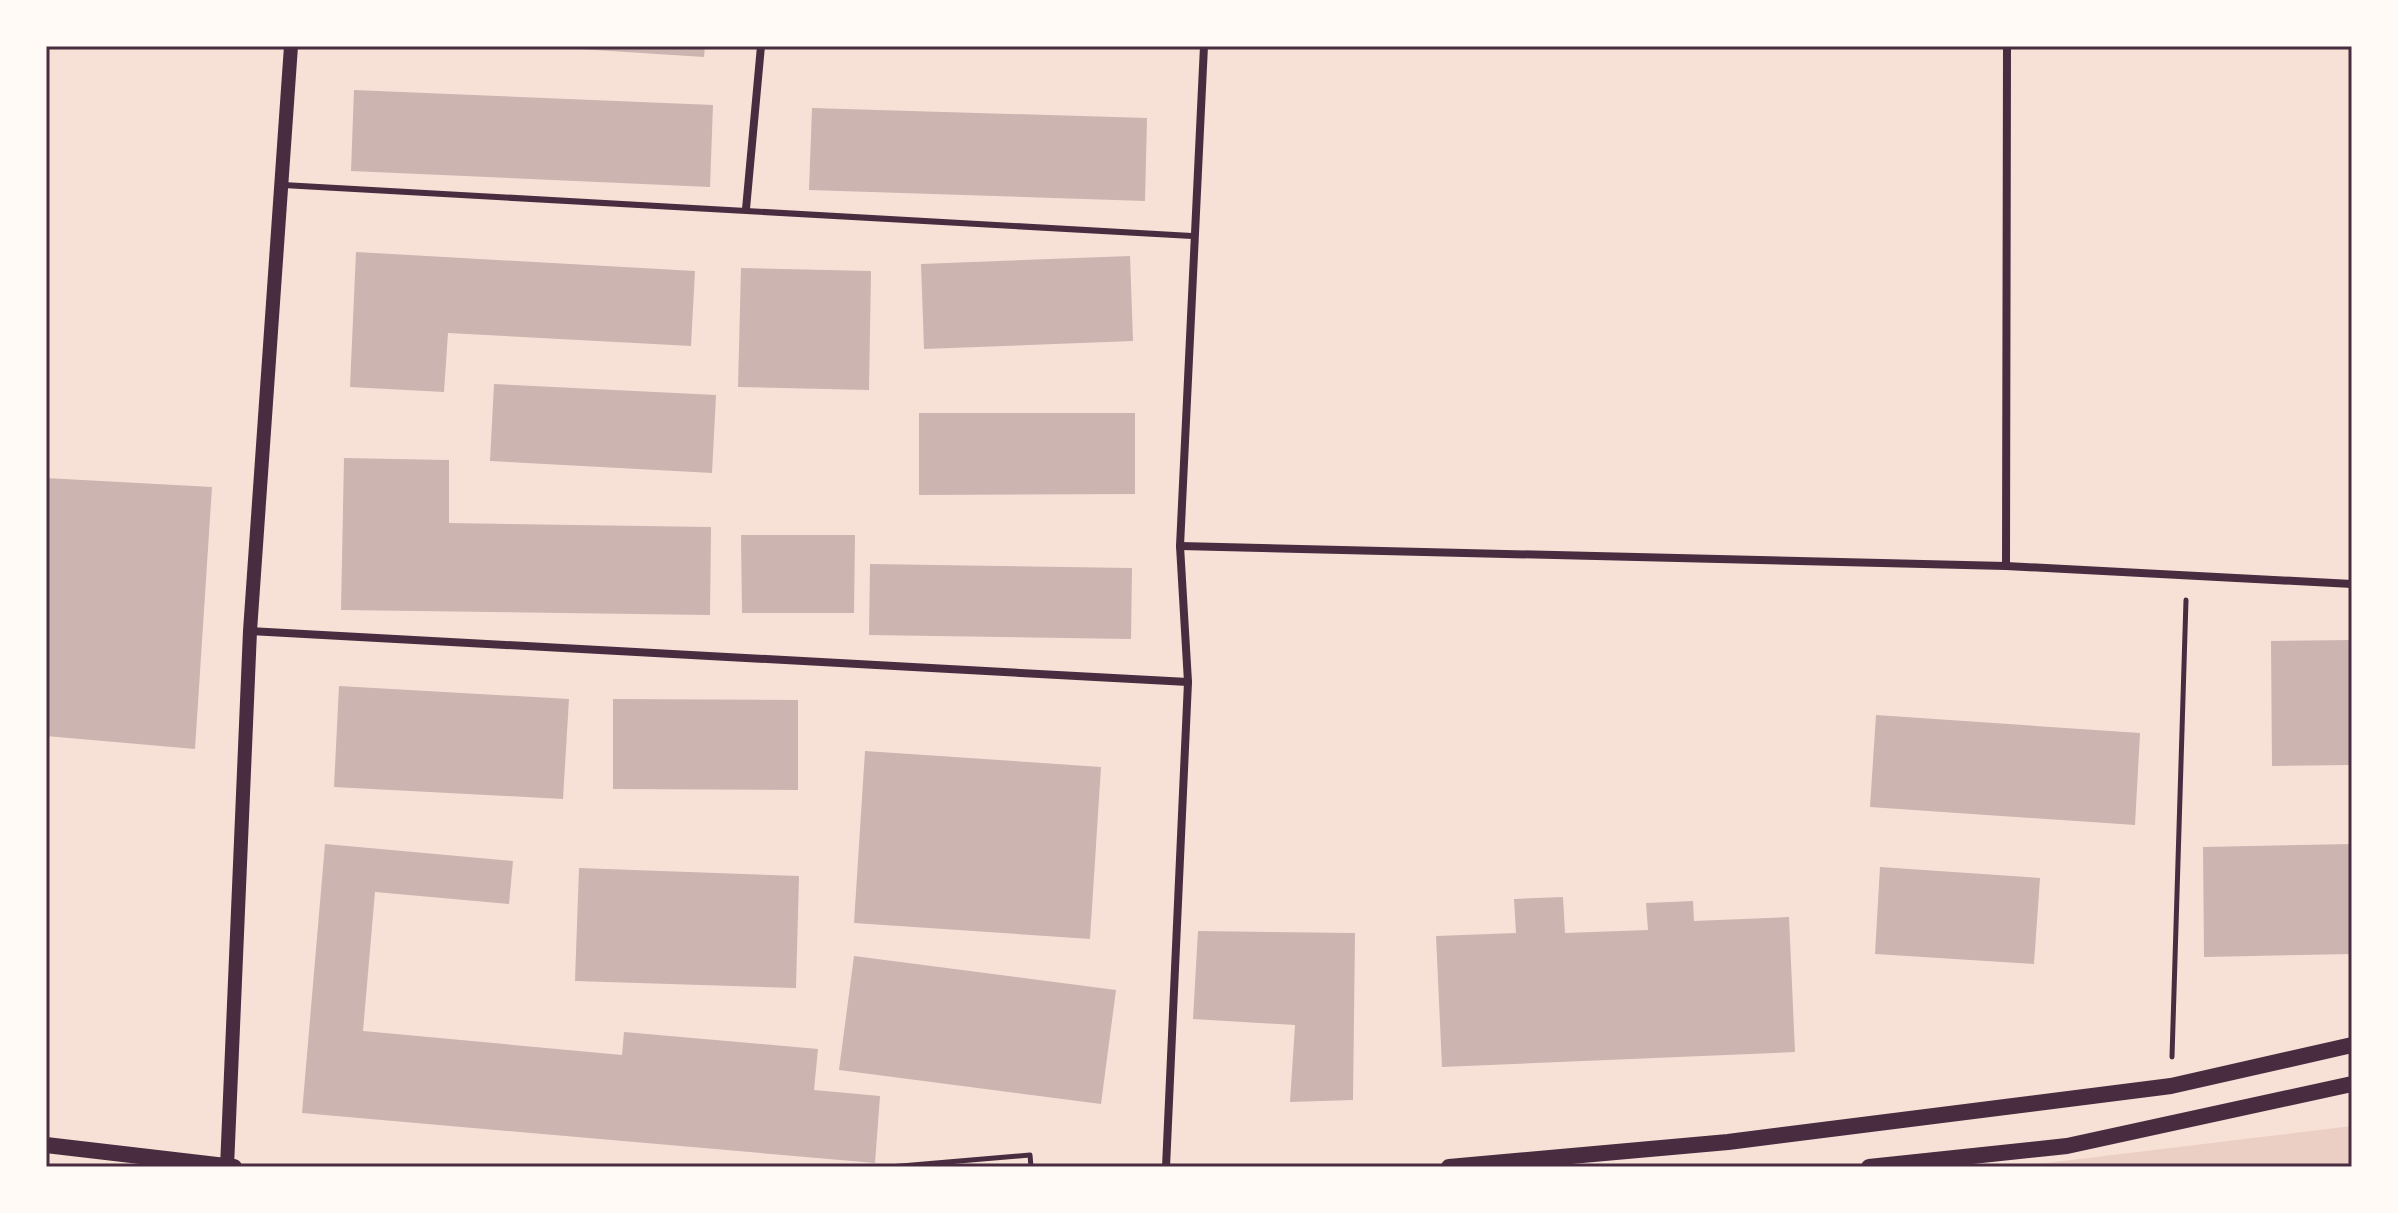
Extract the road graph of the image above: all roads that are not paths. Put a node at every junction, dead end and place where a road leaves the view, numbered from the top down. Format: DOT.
graph roads {
  1 [pos="291,46"];
  2 [pos="761,46"];
  3 [pos="1204,46"];
  4 [pos="2007,46"];
  5 [pos="283,185"];
  6 [pos="746,209"];
  7 [pos="1192,236"];
  8 [pos="1180,546"];
  9 [pos="2006,566"];
  10 [pos="2352,584"];
  11 [pos="250,631"];
  12 [pos="1188,682"];
  13 [pos="2352,1045"];
  14 [pos="2352,1084"];
  15 [pos="46,1145"];
  16 [pos="227,1167"];
  17 [pos="234,1167"];
  18 [pos="1166,1167"];
  19 [pos="1449,1167"];
  20 [pos="1869,1167"];
  1 -- 5 [label="street"];
  2 -- 6 [label="street"];
  3 -- 7 [label="street"];
  4 -- 9 [label="street"];
  5 -- 6 [label="lane"];
  5 -- 11 [label="street"];
  6 -- 7 [label="lane"];
  7 -- 8 [label="street"];
  8 -- 9 [label="street"];
  8 -- 12 [label="street"];
  9 -- 10 [label="street"];
  11 -- 12 [label="street"];
  11 -- 16 [label="street"];
  12 -- 18 [label="street"];
  13 -- 19 [label="main road"];
  14 -- 20 [label="main road"];
  15 -- 16 [label="main road"];
  16 -- 17 [label="main road"];
}
